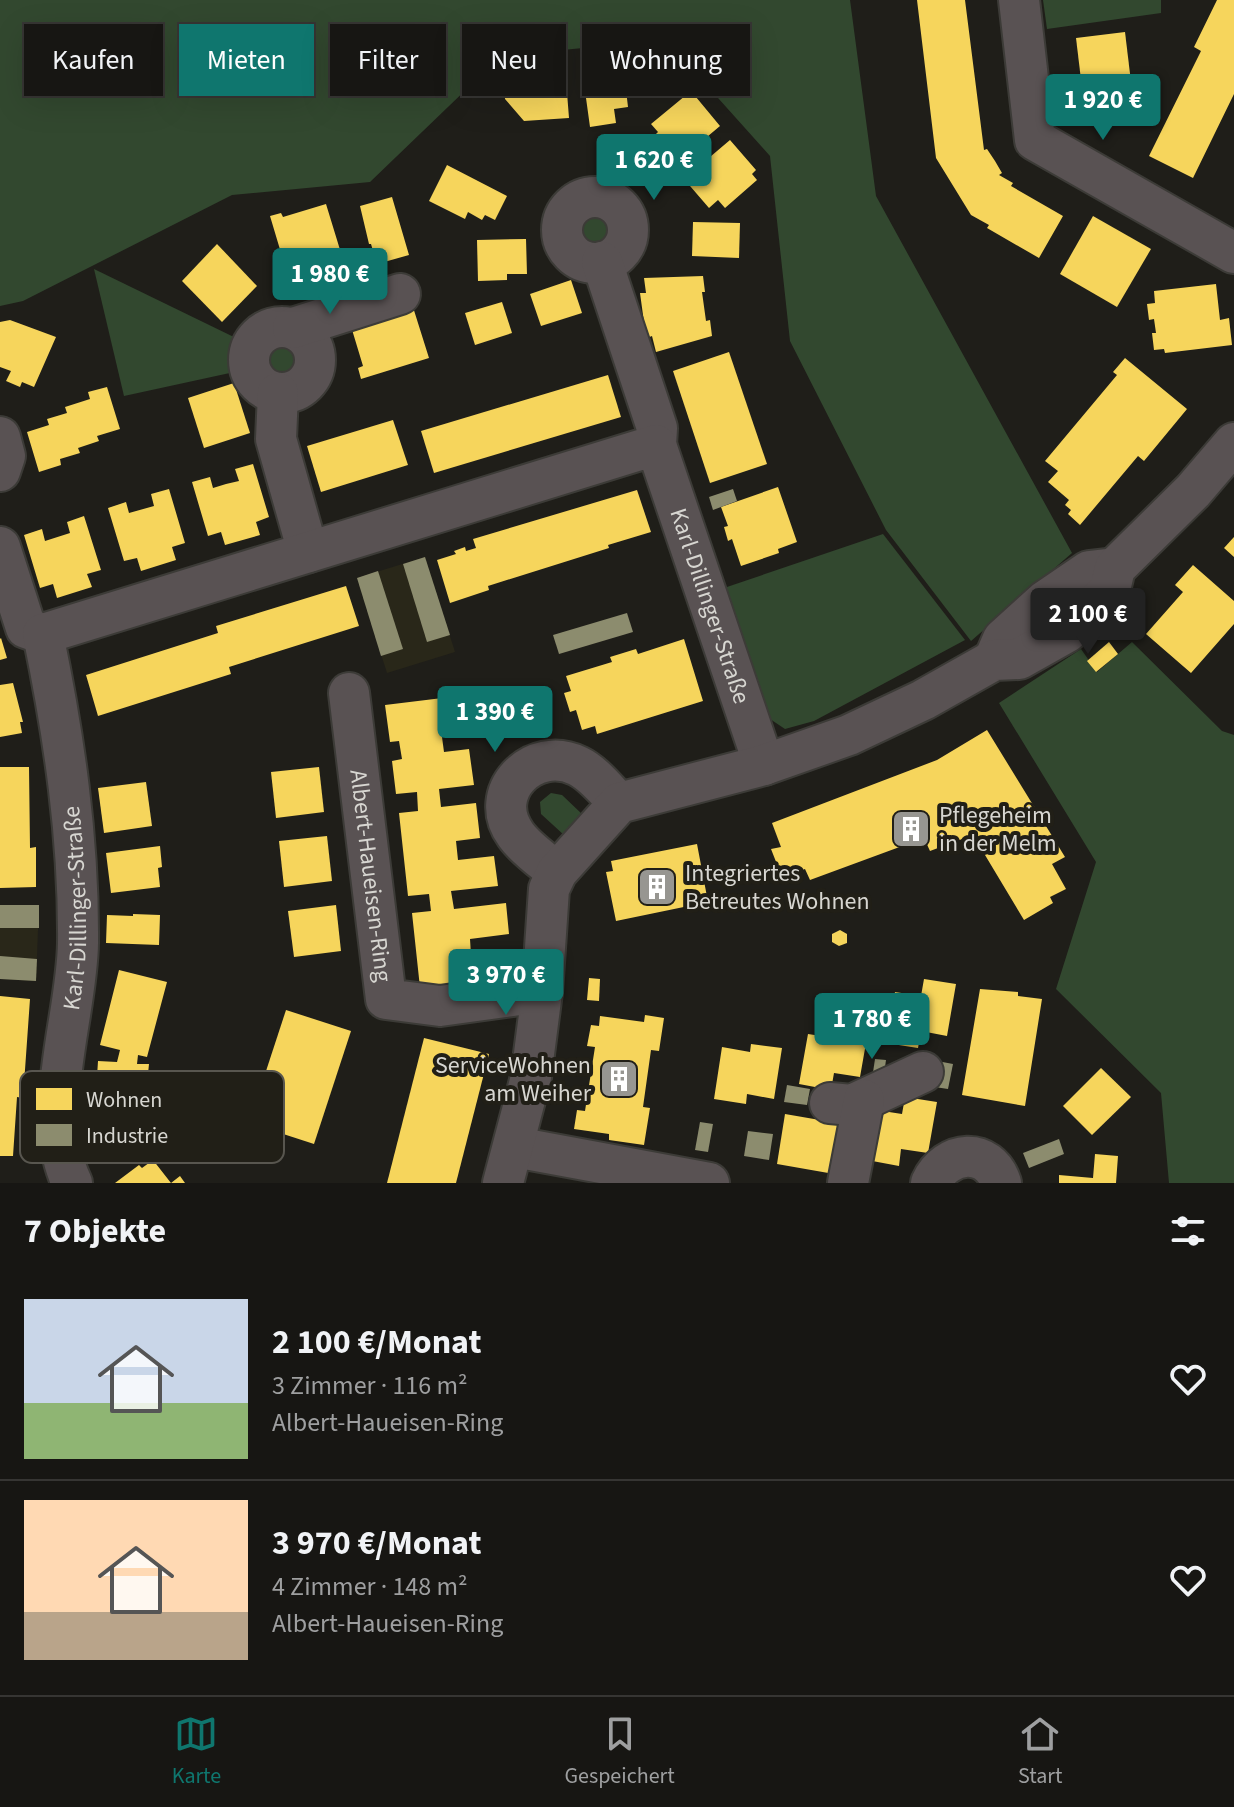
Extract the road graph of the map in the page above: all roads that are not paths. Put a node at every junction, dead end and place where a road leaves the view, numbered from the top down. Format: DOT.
graph roads {
  1 [pos="1019,0"];
  2 [pos="1234,253"];
  3 [pos="602,262"];
  4 [pos="400,294"];
  5 [pos="0,437"];
  6 [pos="1234,443"];
  7 [pos="656,445"];
  8 [pos="0,471"];
  9 [pos="0,547"];
  10 [pos="308,552"];
  11 [pos="43,634"];
  12 [pos="349,693"];
  13 [pos="764,765"];
  14 [pos="619,803"];
  15 [pos="557,872"];
  16 [pos="542,992"];
  17 [pos="65,1071"];
  18 [pos="923,1072"];
  19 [pos="64,1163"];
  20 [pos="509,1165"];
  21 [pos="72,1183"];
  22 [pos="709,1183"];
  23 [pos="848,1183"];
  24 [pos="931,1183"];
  25 [pos="1001,1183"];
  1 -- 2 [label="street"];
  3 -- 7 [label="street, Karl-Dillinger-Straße"];
  4 -- 10 [label="street"];
  5 -- 8 [label="street"];
  6 -- 13 [label="street"];
  7 -- 10 [label="street"];
  7 -- 13 [label="street, Karl-Dillinger-Straße"];
  9 -- 11 [label="street, Karl-Dillinger-Straße"];
  10 -- 11 [label="street"];
  11 -- 17 [label="street, Karl-Dillinger-Straße"];
  12 -- 16 [label="street, Albert-Haueisen-Ring"];
  13 -- 14 [label="street"];
  14 -- 15 [label="street"];
  14 -- 15 [label="street"];
  15 -- 16 [label="street"];
  16 -- 20 [label="street"];
  18 -- 23 [label="street"];
  19 -- 21 [label="street, Karl-Dillinger-Straße"];
  20 -- 22 [label="street"];
  24 -- 25 [label="street"];
}
